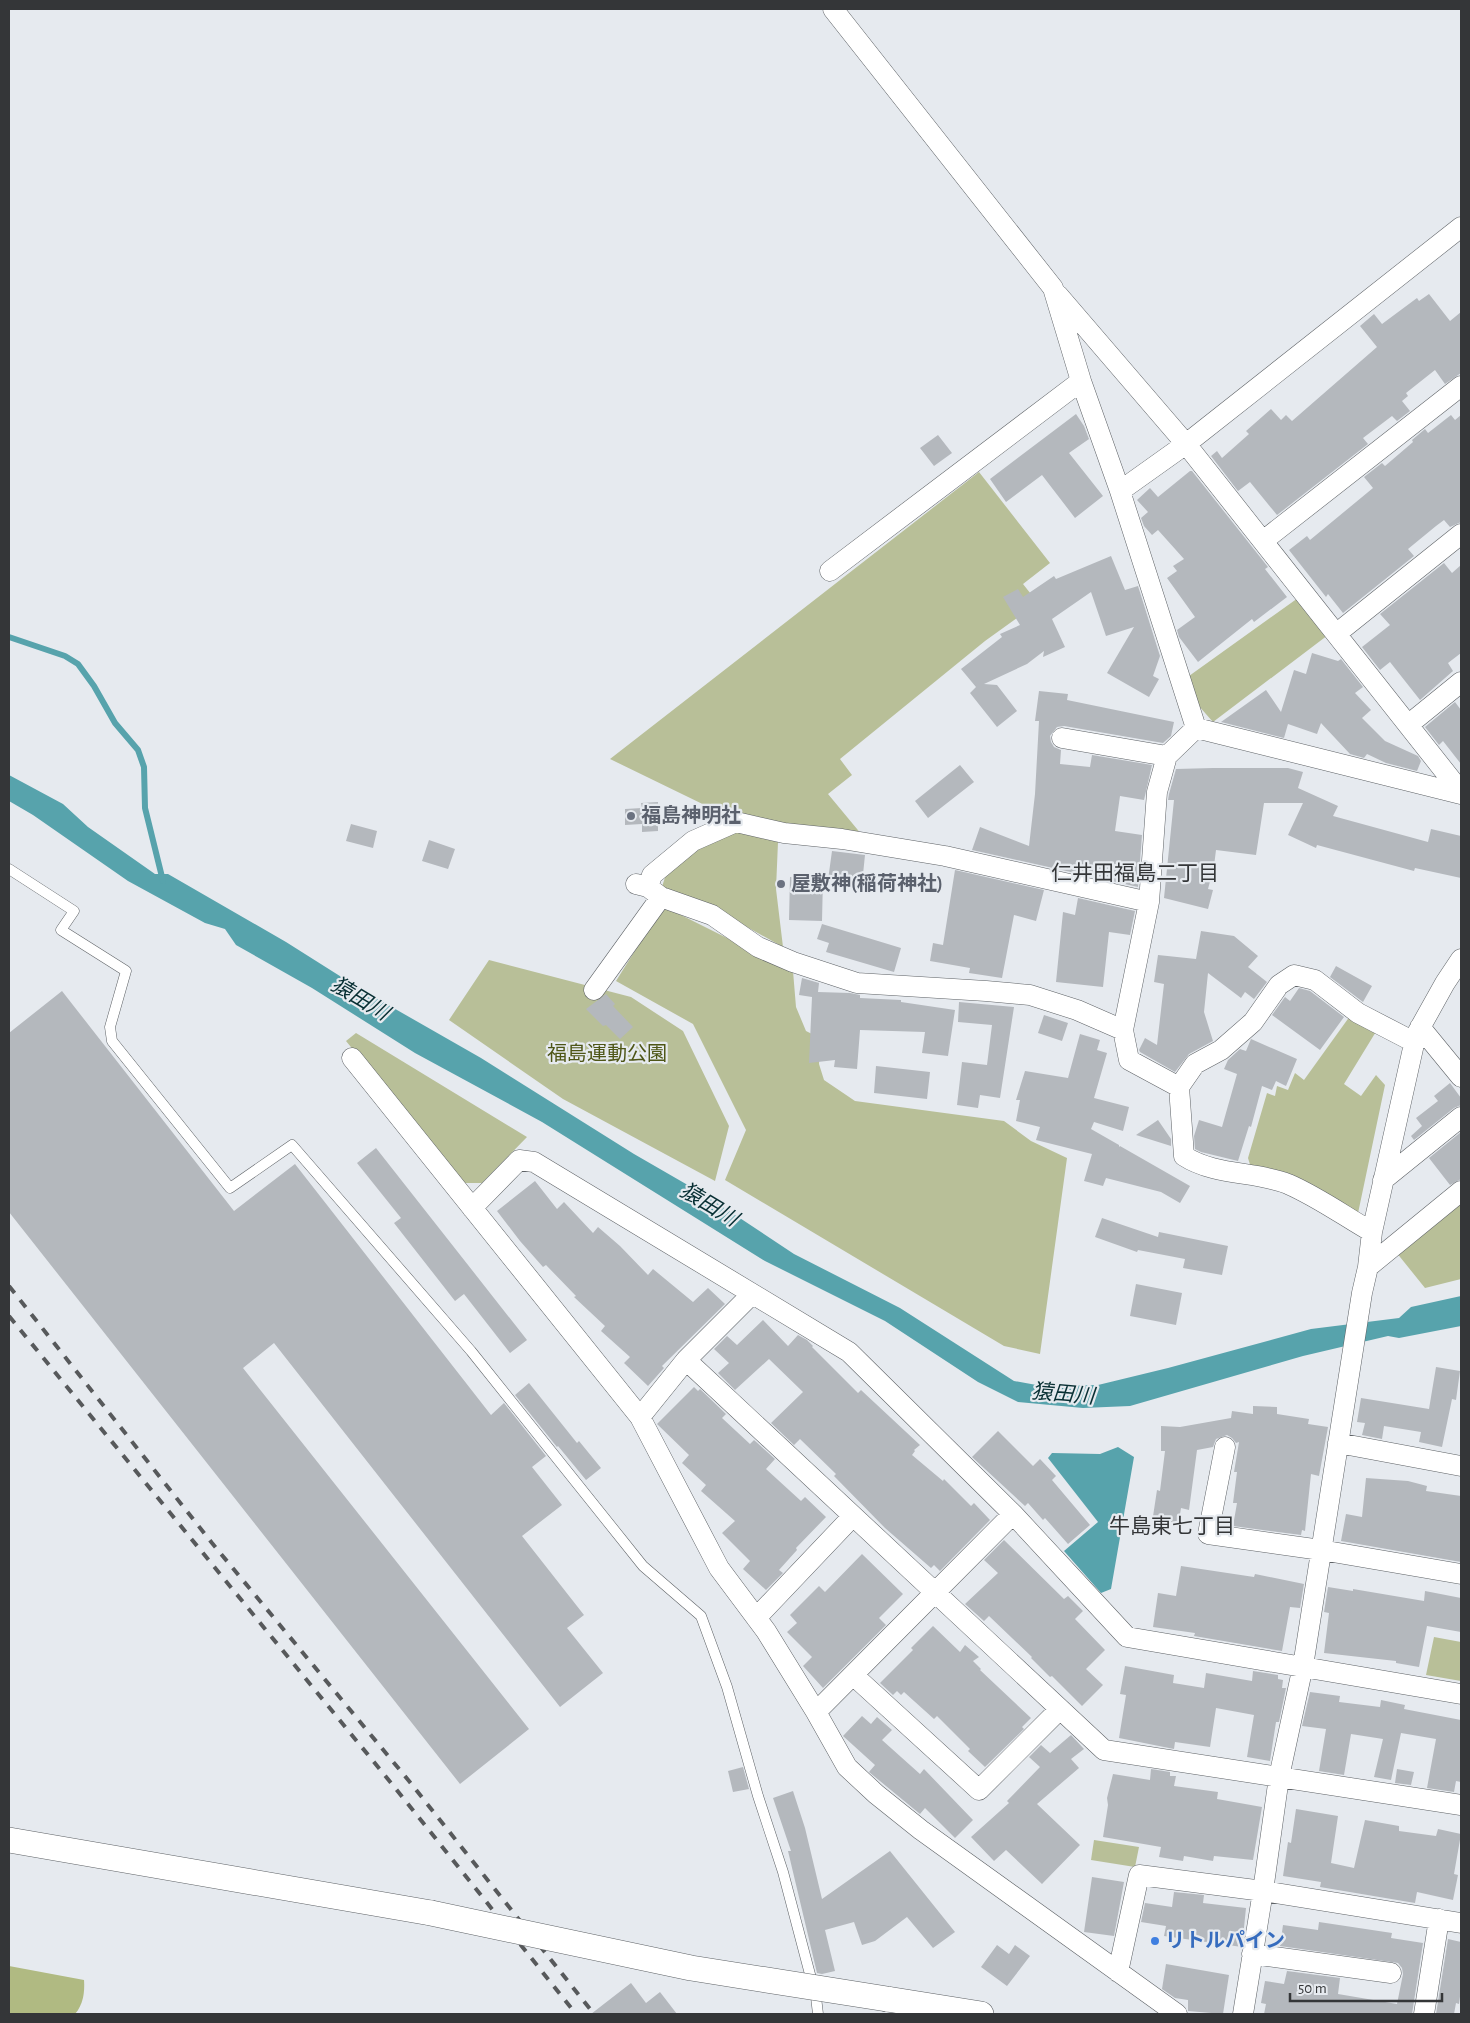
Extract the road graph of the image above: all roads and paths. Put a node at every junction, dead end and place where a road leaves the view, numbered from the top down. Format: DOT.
graph roads {
  1 [pos="833,9"];
  2 [pos="1461,227"];
  3 [pos="1053,288"];
  4 [pos="1081,381"];
  5 [pos="1461,386"];
  6 [pos="1186,444"];
  7 [pos="1120,492"];
  8 [pos="1461,534"];
  9 [pos="1263,541"];
  10 [pos="830,571"];
  11 [pos="1336,634"];
  12 [pos="1461,682"];
  13 [pos="1408,725"];
  14 [pos="1196,728"];
  15 [pos="1062,738"];
  16 [pos="1167,756"];
  17 [pos="1461,793"];
  18 [pos="9,869"];
  19 [pos="648,889"];
  20 [pos="1149,902"];
  21 [pos="1461,959"];
  22 [pos="594,990"];
  23 [pos="1123,1030"];
  24 [pos="1417,1035"];
  25 [pos="352,1058"];
  26 [pos="1461,1078"];
  27 [pos="1179,1087"];
  28 [pos="1461,1117"];
  29 [pos="1383,1180"];
  30 [pos="1461,1191"];
  31 [pos="472,1208"];
  32 [pos="1372,1232"];
  33 [pos="1368,1267"];
  34 [pos="752,1294"];
  35 [pos="686,1360"];
  36 [pos="640,1417"];
  37 [pos="1338,1444"];
  38 [pos="1225,1447"];
  39 [pos="1461,1466"];
  40 [pos="1013,1514"];
  41 [pos="853,1516"];
  42 [pos="1321,1550"];
  43 [pos="1461,1574"];
  44 [pos="935,1593"];
  45 [pos="756,1618"];
  46 [pos="1303,1666"];
  47 [pos="853,1675"];
  48 [pos="1461,1694"];
  49 [pos="1060,1709"];
  50 [pos="816,1712"];
  51 [pos="1280,1777"];
  52 [pos="1461,1805"];
  53 [pos="9,1840"];
  54 [pos="1263,1891"];
  55 [pos="1439,1919"];
  56 [pos="1461,1922"];
  57 [pos="1252,1954"];
  58 [pos="1118,1972"];
  59 [pos="1391,1973"];
  60 [pos="818,2014"];
  61 [pos="981,2014"];
  62 [pos="1177,2014"];
  63 [pos="1243,2014"];
  64 [pos="1424,2014"];
  1 -- 3 [label="street"];
  2 -- 6 [label="street"];
  3 -- 4 [label="street"];
  3 -- 6 [label="street"];
  4 -- 7 [label="street"];
  4 -- 10 [label="street"];
  5 -- 9 [label="street"];
  6 -- 7 [label="street"];
  6 -- 9 [label="street"];
  7 -- 14 [label="street"];
  8 -- 11 [label="street"];
  9 -- 11 [label="street"];
  11 -- 13 [label="street"];
  12 -- 13 [label="street"];
  13 -- 17 [label="street"];
  14 -- 16 [label="street"];
  14 -- 17 [label="street"];
  15 -- 16 [label="street"];
  16 -- 20 [label="street"];
  18 -- 60 [label="lane"];
  19 -- 20 [label="street"];
  19 -- 22 [label="street"];
  19 -- 23 [label="street"];
  20 -- 23 [label="street"];
  21 -- 24 [label="street"];
  23 -- 27 [label="street"];
  24 -- 26 [label="street"];
  24 -- 27 [label="street"];
  24 -- 29 [label="street"];
  25 -- 31 [label="street"];
  27 -- 32 [label="street"];
  28 -- 29 [label="street"];
  29 -- 32 [label="street"];
  30 -- 33 [label="street"];
  31 -- 34 [label="street"];
  31 -- 36 [label="street"];
  32 -- 33 [label="street"];
  33 -- 37 [label="street"];
  34 -- 35 [label="street"];
  34 -- 40 [label="street"];
  35 -- 36 [label="street"];
  35 -- 41 [label="street"];
  36 -- 45 [label="street"];
  37 -- 39 [label="street"];
  37 -- 42 [label="street"];
  38 -- 42 [label="street"];
  40 -- 44 [label="street"];
  40 -- 46 [label="street"];
  41 -- 44 [label="street"];
  41 -- 45 [label="street"];
  42 -- 43 [label="street"];
  42 -- 46 [label="street"];
  44 -- 47 [label="street"];
  44 -- 49 [label="street"];
  45 -- 50 [label="street"];
  46 -- 48 [label="street"];
  46 -- 51 [label="street"];
  47 -- 49 [label="street"];
  47 -- 50 [label="street"];
  49 -- 51 [label="street"];
  50 -- 58 [label="street"];
  51 -- 52 [label="street"];
  51 -- 54 [label="street"];
  53 -- 61 [label="street, bridge"];
  54 -- 55 [label="street"];
  54 -- 57 [label="street"];
  54 -- 58 [label="street"];
  55 -- 56 [label="street"];
  55 -- 64 [label="street"];
  57 -- 59 [label="street"];
  57 -- 63 [label="street"];
  58 -- 62 [label="street"];
}
